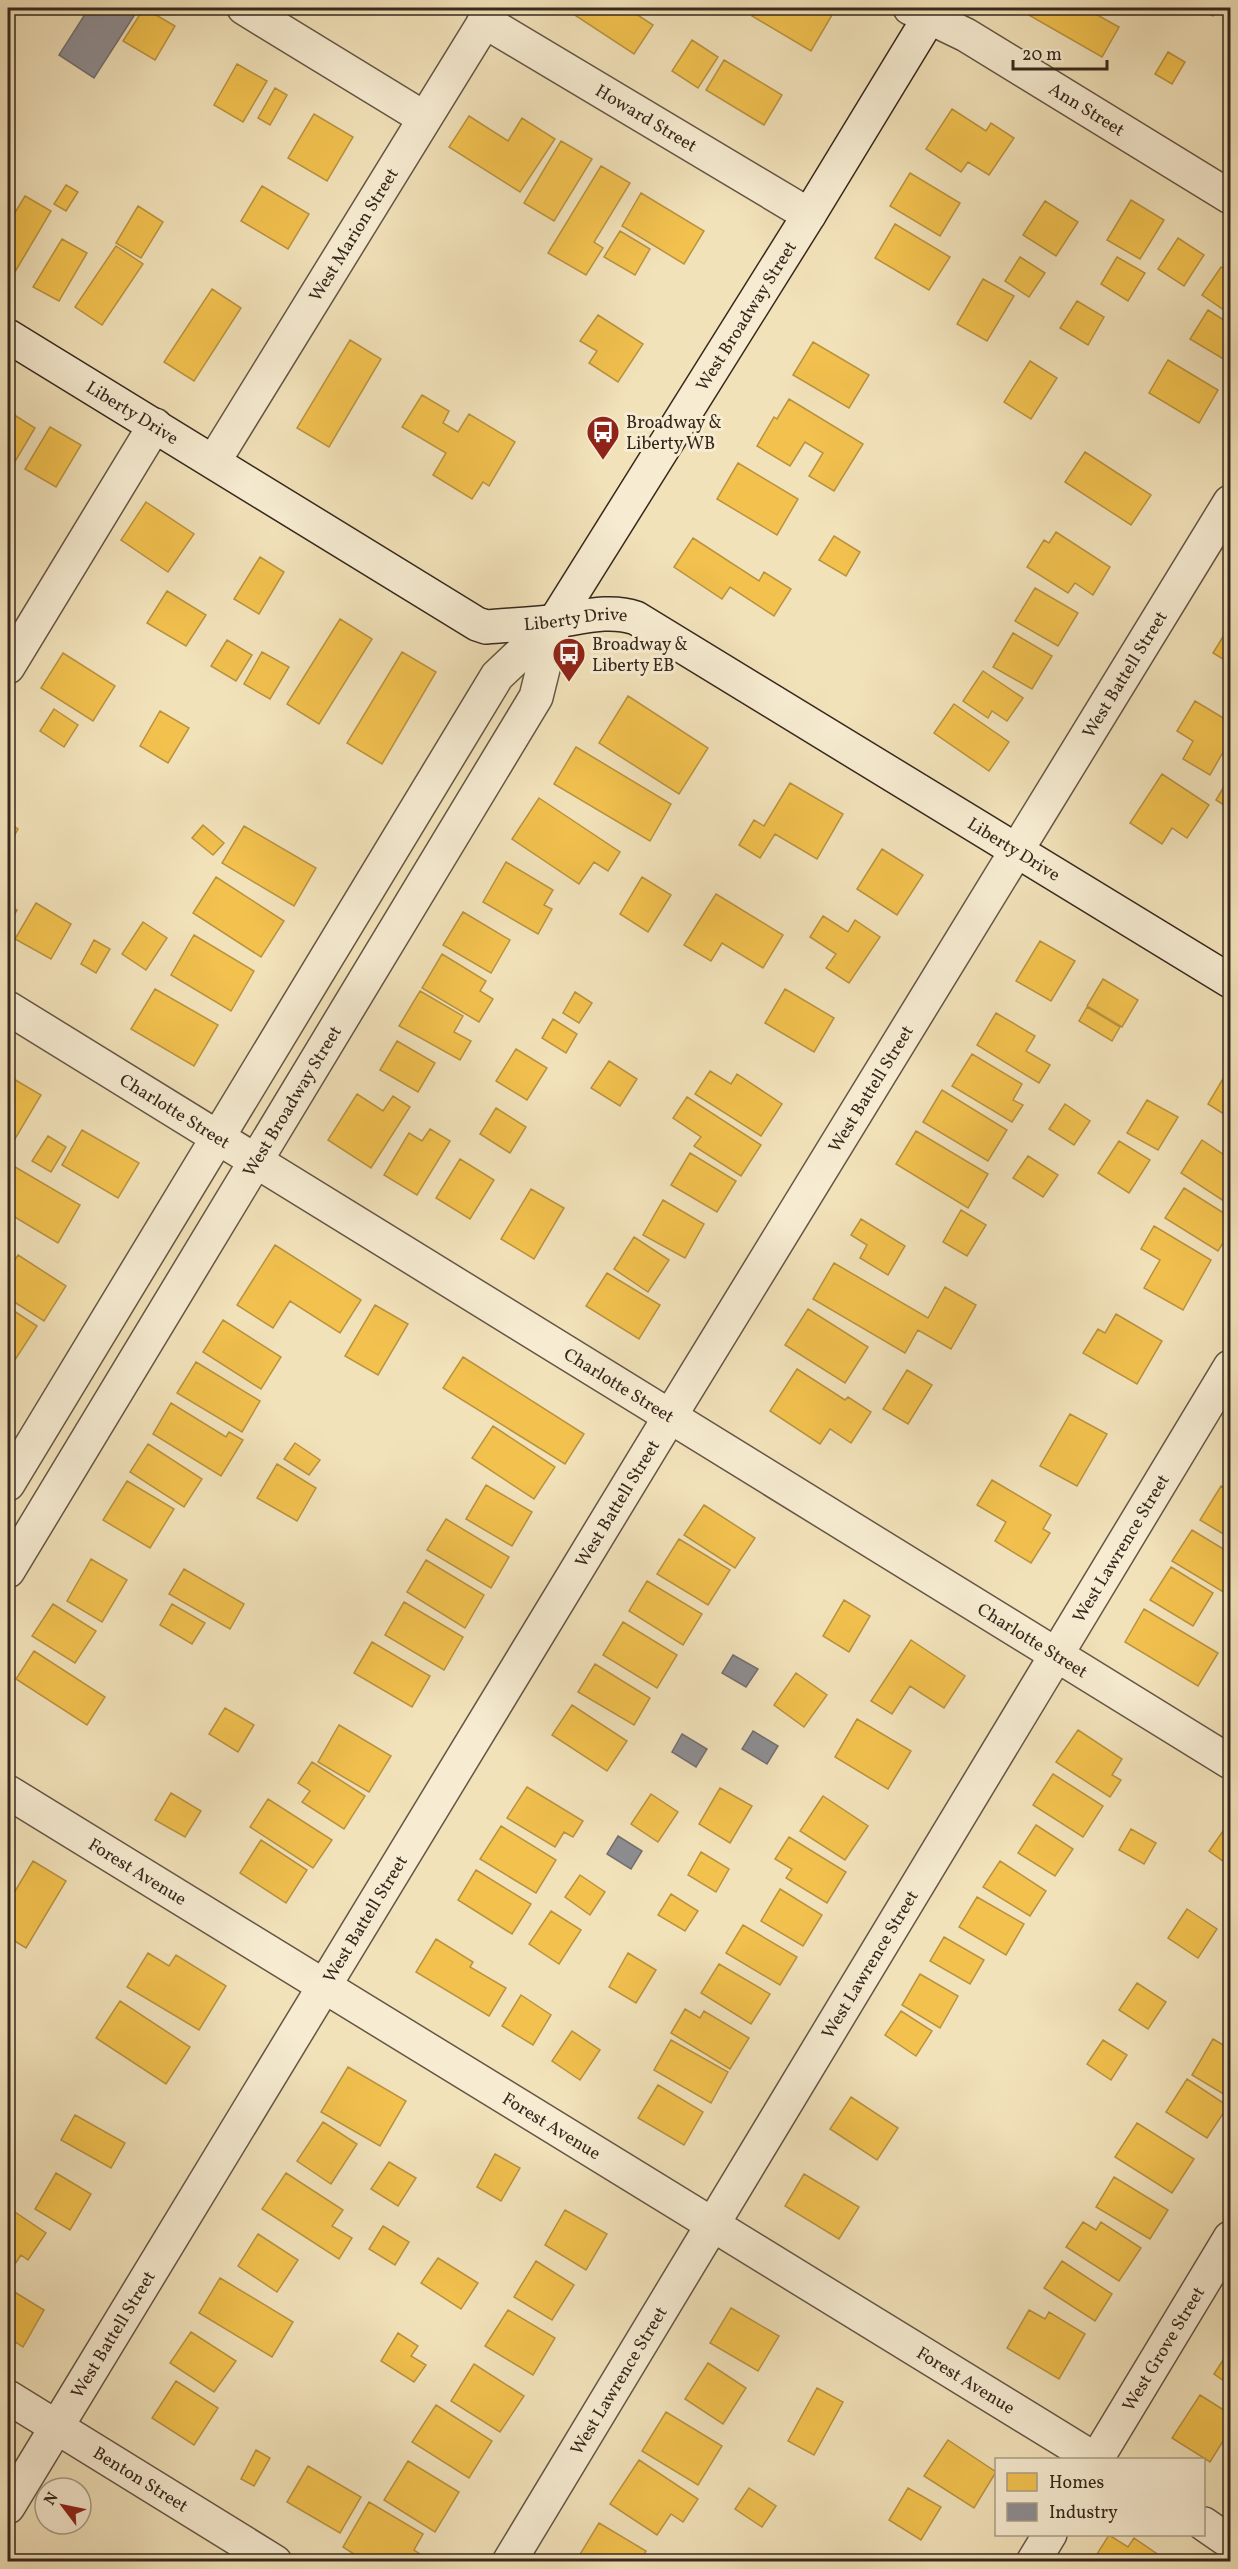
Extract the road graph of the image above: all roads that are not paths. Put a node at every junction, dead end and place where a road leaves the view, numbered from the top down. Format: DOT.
graph roads {
  1 [pos="244,8"];
  2 [pos="925,10"];
  3 [pos="488,14"];
  4 [pos="424,118"];
  5 [pos="1230,197"];
  6 [pos="809,215"];
  7 [pos="8,336"];
  8 [pos="156,425"];
  9 [pos="214,461"];
  10 [pos="1230,502"];
  11 [pos="555,621"];
  12 [pos="8,667"];
  13 [pos="1018,849"];
  14 [pos="1230,981"];
  15 [pos="8,1008"];
  16 [pos="217,1138"];
  17 [pos="254,1161"];
  18 [pos="1230,1367"];
  19 [pos="669,1418"];
  20 [pos="8,1484"];
  21 [pos="8,1571"];
  22 [pos="1056,1654"];
  23 [pos="1230,1762"];
  24 [pos="8,1792"];
  25 [pos="325,1987"];
  26 [pos="711,2225"];
  27 [pos="1230,2238"];
  28 [pos="8,2397"];
  29 [pos="57,2427"];
  30 [pos="1093,2458"];
  31 [pos="1097,2458"];
  32 [pos="8,2507"];
  33 [pos="1205,2525"];
  34 [pos="1049,2536"];
  35 [pos="1230,2542"];
  36 [pos="275,2562"];
  37 [pos="509,2562"];
  38 [pos="1033,2562"];
  1 -- 4 [label="street"];
  2 -- 5 [label="street, Ann Street"];
  2 -- 6 [label="street, West Broadway Street"];
  3 -- 4 [label="street, West Marion Street"];
  3 -- 6 [label="street, Howard Street"];
  4 -- 9 [label="street, West Marion Street"];
  6 -- 11 [label="street, West Broadway Street"];
  7 -- 8 [label="street, Liberty Drive"];
  8 -- 9 [label="street, Liberty Drive"];
  8 -- 12 [label="street"];
  9 -- 11 [label="street, Liberty Drive"];
  10 -- 13 [label="street, West Battell Street"];
  11 -- 13 [label="street, Liberty Drive"];
  11 -- 16 [label="street, West Broadway Street"];
  11 -- 17 [label="street, West Broadway Street"];
  13 -- 14 [label="street, Liberty Drive"];
  13 -- 19 [label="street, West Battell Street"];
  15 -- 16 [label="street, Charlotte Street"];
  16 -- 17 [label="street, Charlotte Street"];
  16 -- 20 [label="street, West Broadway Street"];
  17 -- 19 [label="street, Charlotte Street"];
  17 -- 21 [label="street, West Broadway Street"];
  18 -- 22 [label="street, West Lawrence Street"];
  19 -- 22 [label="street, Charlotte Street"];
  19 -- 25 [label="street, West Battell Street"];
  22 -- 23 [label="street, Charlotte Street"];
  22 -- 26 [label="street, West Lawrence Street"];
  24 -- 25 [label="street, Forest Avenue"];
  25 -- 26 [label="street, Forest Avenue"];
  25 -- 29 [label="street, West Battell Street"];
  26 -- 30 [label="street, Forest Avenue"];
  26 -- 37 [label="street, West Lawrence Street"];
  27 -- 31 [label="street, West Grove Street"];
  28 -- 29 [label="street, Benton Street"];
  29 -- 32 [label="street, West Battell Street"];
  29 -- 36 [label="street, Benton Street"];
  33 -- 35 [label="street"];
  34 -- 38 [label="street"];
}
